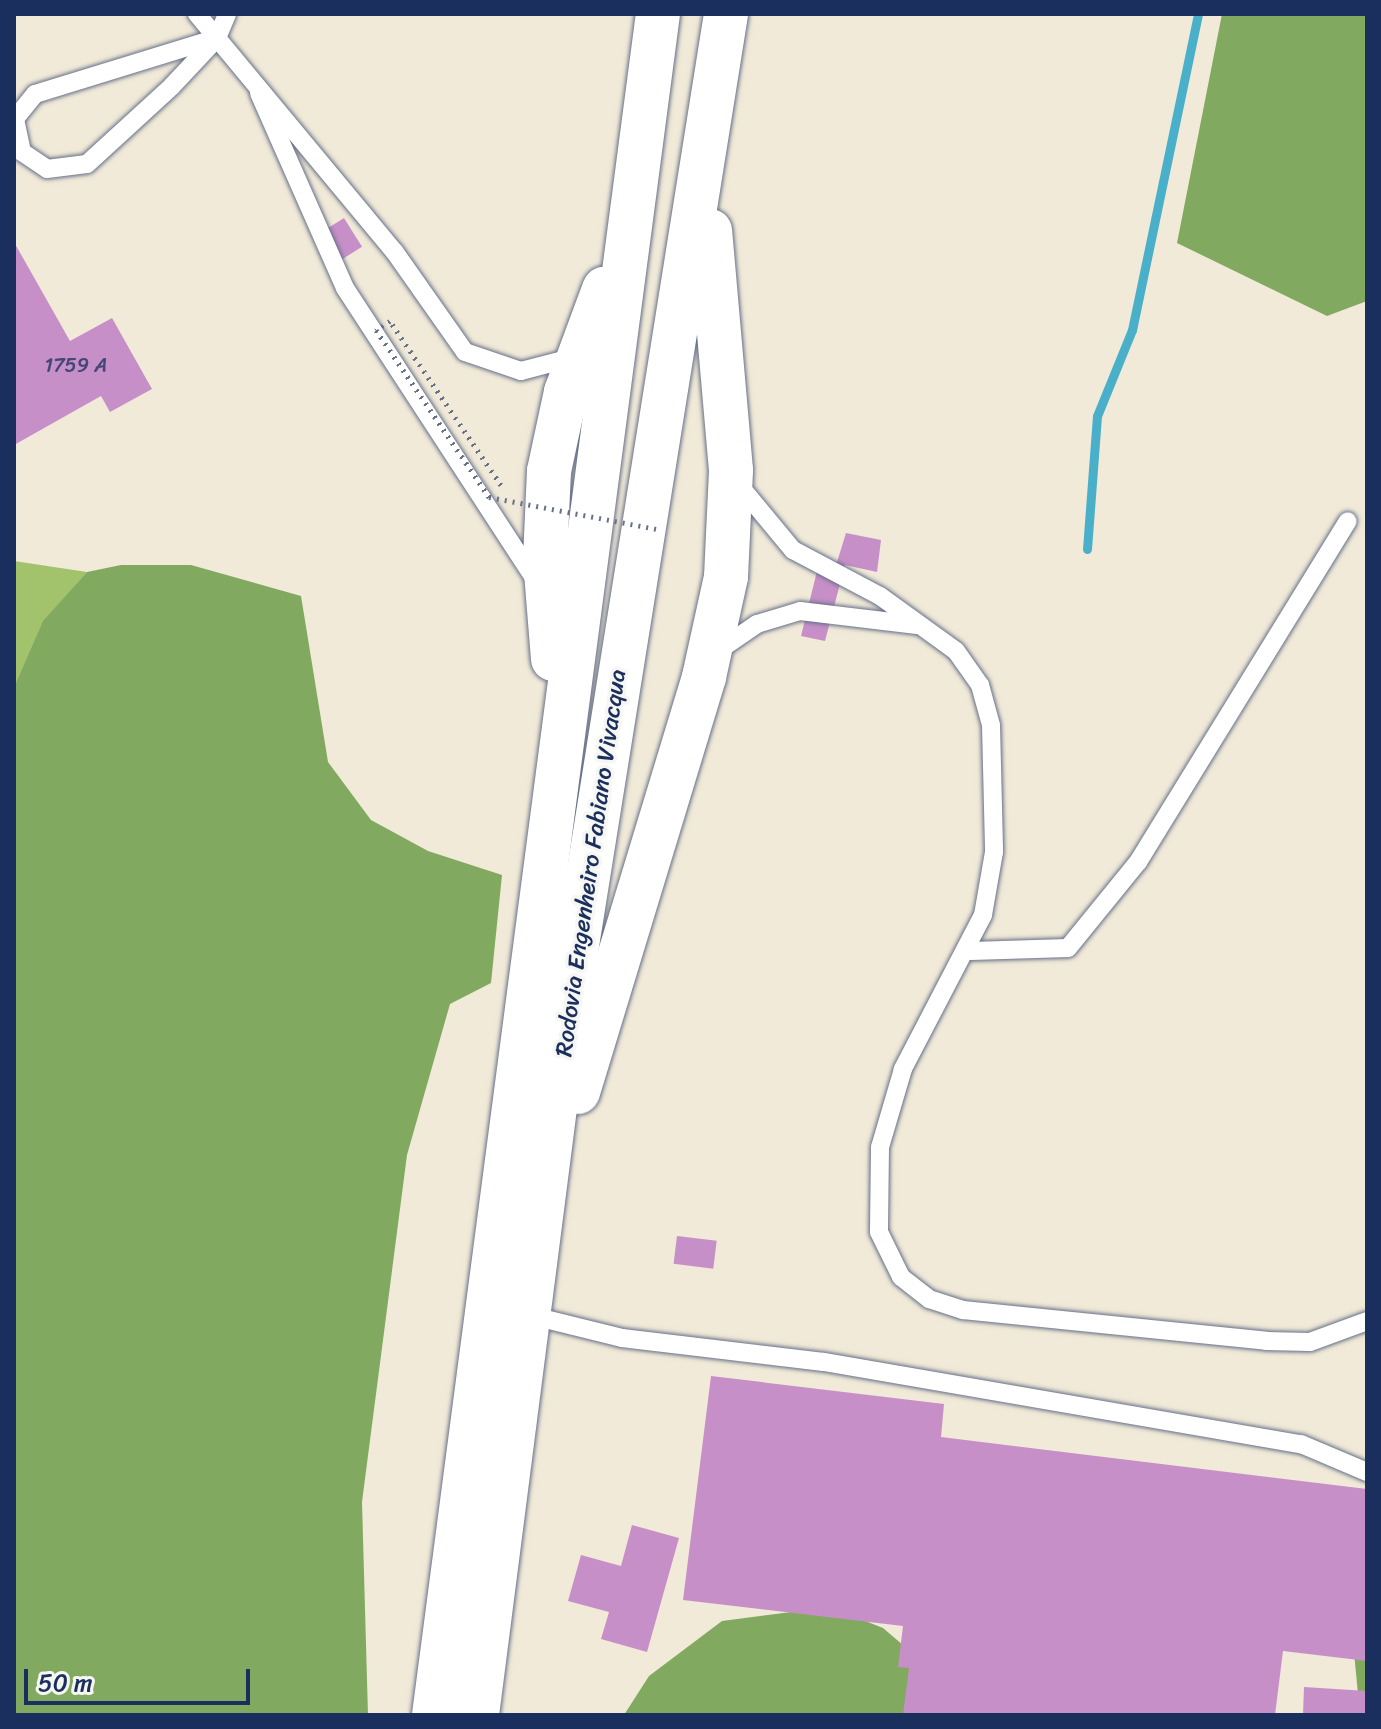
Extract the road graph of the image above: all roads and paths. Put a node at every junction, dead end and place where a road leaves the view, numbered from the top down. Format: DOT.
graph roads {
  1 [pos="197,14"];
  2 [pos="227,14"];
  3 [pos="658,14"];
  4 [pos="726,14"];
  5 [pos="217,38"];
  6 [pos="259,93"];
  7 [pos="705,170"];
  8 [pos="631,216"];
  9 [pos="376,330"];
  10 [pos="579,353"];
  11 [pos="731,470"];
  12 [pos="501,485"];
  13 [pos="1348,521"];
  14 [pos="656,529"];
  15 [pos="549,602"];
  16 [pos="924,626"];
  17 [pos="708,660"];
  18 [pos="560,753"];
  19 [pos="971,951"];
  20 [pos="542,1209"];
  21 [pos="529,1315"];
  22 [pos="1367,1321"];
  23 [pos="1367,1472"];
  24 [pos="434,1715"];
  25 [pos="477,1715"];
  1 -- 5 [label="lane"];
  2 -- 5 [label="lane"];
  3 -- 8 [label="highway, Rodovia Engenheiro Fabiano Vivacqua"];
  4 -- 7 [label="highway, Rodovia Engenheiro Fabiano Vivacqua"];
  5 -- 5 [label="lane"];
  5 -- 6 [label="lane"];
  6 -- 9 [label="lane"];
  6 -- 10 [label="lane"];
  7 -- 11 [label="highway"];
  7 -- 20 [label="highway, Rodovia Engenheiro Fabiano Vivacqua"];
  8 -- 10 [label="highway"];
  8 -- 18 [label="highway, Rodovia Engenheiro Fabiano Vivacqua"];
  9 -- 12 [label="path, bridge"];
  9 -- 14 [label="path, bridge"];
  9 -- 15 [label="lane"];
  10 -- 15 [label="highway"];
  11 -- 16 [label="lane"];
  11 -- 17 [label="highway"];
  13 -- 19 [label="lane"];
  15 -- 18 [label="highway"];
  16 -- 17 [label="lane"];
  16 -- 19 [label="lane"];
  17 -- 20 [label="highway"];
  18 -- 24 [label="highway, Rodovia Engenheiro Fabiano Vivacqua"];
  19 -- 22 [label="lane"];
  20 -- 21 [label="highway, Rodovia Engenheiro Fabiano Vivacqua"];
  21 -- 23 [label="lane"];
  21 -- 25 [label="highway, Rodovia Engenheiro Fabiano Vivacqua"];
}
